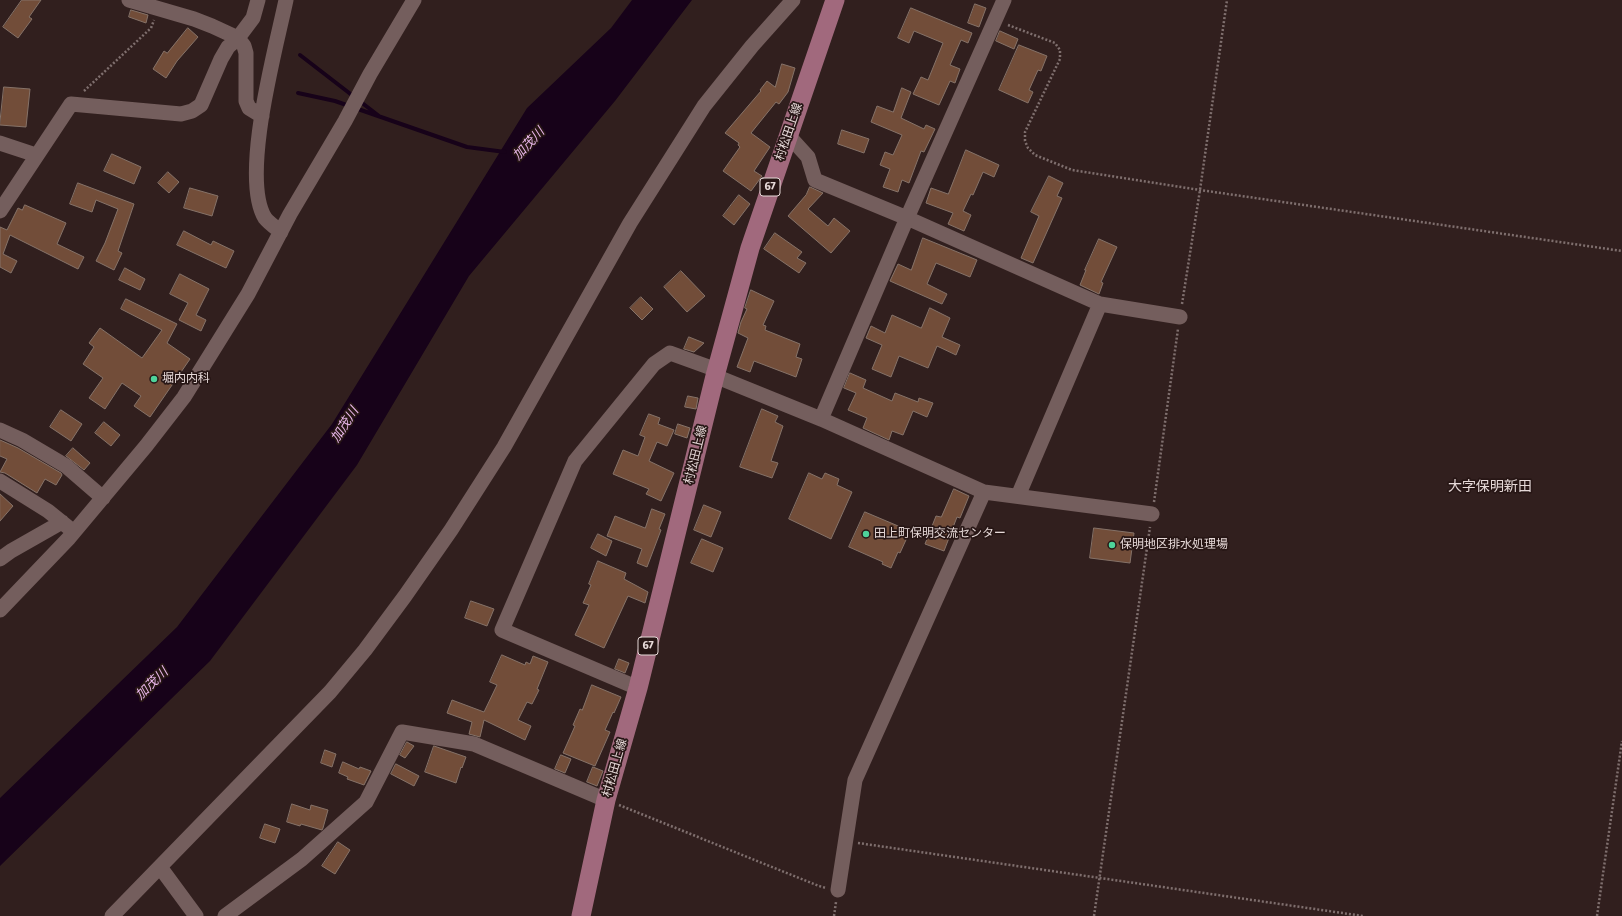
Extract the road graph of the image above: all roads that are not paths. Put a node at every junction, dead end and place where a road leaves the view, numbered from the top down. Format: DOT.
graph roads {
  1 [pos="129,0"];
  2 [pos="258,0"];
  3 [pos="286,0"];
  4 [pos="414,0"];
  5 [pos="793,0"];
  6 [pos="835,0"];
  7 [pos="1004,0"];
  8 [pos="238,38"];
  9 [pos="262,116"];
  10 [pos="788,135"];
  11 [pos="0,143"];
  12 [pos="36,155"];
  13 [pos="0,211"];
  14 [pos="907,218"];
  15 [pos="281,232"];
  16 [pos="1100,304"];
  17 [pos="1180,317"];
  18 [pos="716,373"];
  19 [pos="821,419"];
  20 [pos="0,430"];
  21 [pos="0,481"];
  22 [pos="984,492"];
  23 [pos="1018,496"];
  24 [pos="103,498"];
  25 [pos="1152,514"];
  26 [pos="62,522"];
  27 [pos="74,532"];
  28 [pos="4,552"];
  29 [pos="0,610"];
  30 [pos="638,688"];
  31 [pos="606,800"];
  32 [pos="160,867"];
  33 [pos="838,890"];
  34 [pos="112,916"];
  35 [pos="196,916"];
  36 [pos="225,916"];
  37 [pos="581,916"];
  1 -- 8 [label="street"];
  2 -- 8 [label="street"];
  3 -- 9 [label="street"];
  4 -- 15 [label="street"];
  5 -- 32 [label="street"];
  6 -- 10 [label="main road, 村松田上線 / 67"];
  7 -- 14 [label="street"];
  8 -- 9 [label="street"];
  8 -- 12 [label="street"];
  9 -- 15 [label="street"];
  10 -- 14 [label="street"];
  10 -- 18 [label="main road, 村松田上線 / 67"];
  11 -- 12 [label="street"];
  12 -- 13 [label="street"];
  14 -- 16 [label="street"];
  14 -- 19 [label="street"];
  15 -- 24 [label="street"];
  16 -- 17 [label="street"];
  16 -- 23 [label="street"];
  18 -- 19 [label="street"];
  18 -- 30 [label="main road, 村松田上線 / 67"];
  18 -- 30 [label="street"];
  19 -- 22 [label="street"];
  20 -- 24 [label="street"];
  21 -- 26 [label="street"];
  22 -- 23 [label="street"];
  22 -- 33 [label="street"];
  23 -- 25 [label="street"];
  24 -- 27 [label="street"];
  26 -- 27 [label="street"];
  26 -- 28 [label="street"];
  27 -- 29 [label="street"];
  30 -- 31 [label="main road, 村松田上線 / 67"];
  31 -- 36 [label="street"];
  31 -- 37 [label="main road, 村松田上線 / 67"];
  32 -- 34 [label="street"];
  32 -- 35 [label="street"];
}
